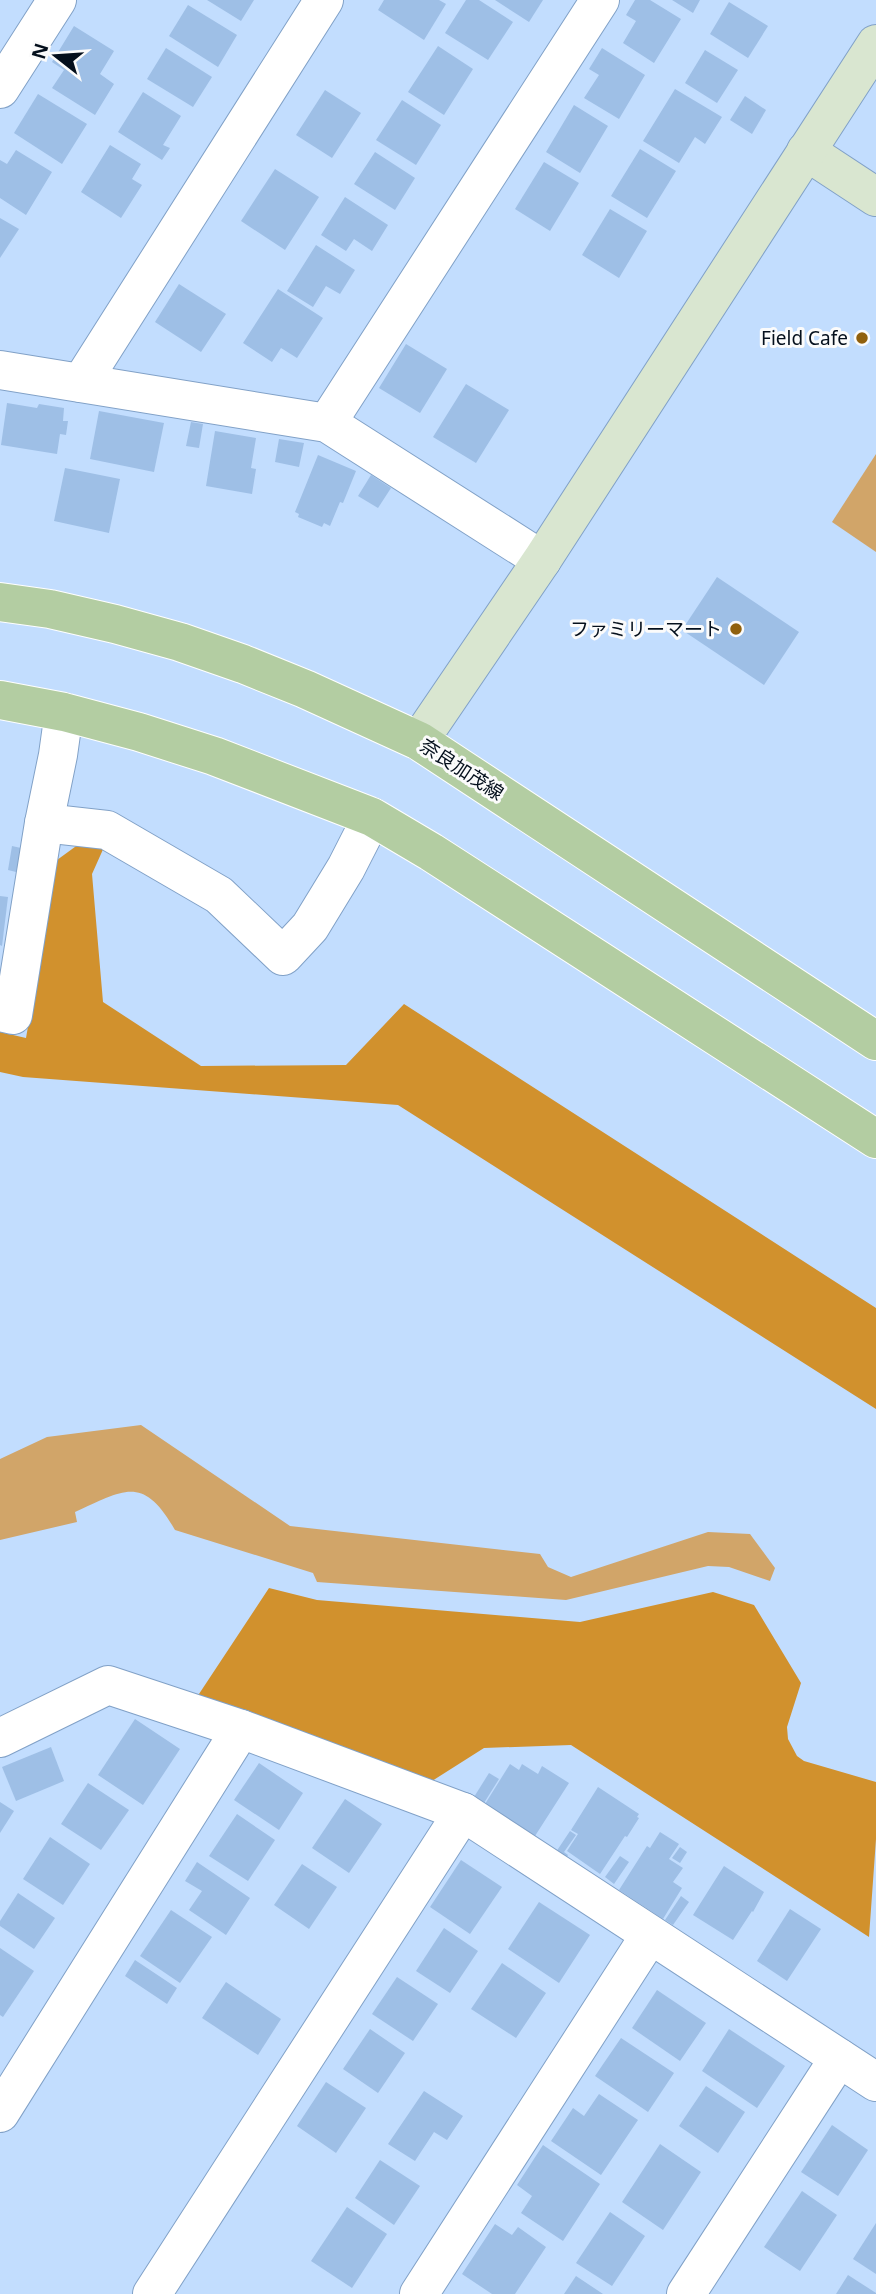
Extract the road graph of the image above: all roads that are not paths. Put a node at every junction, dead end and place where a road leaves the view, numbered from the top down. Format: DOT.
graph roads {
  1 [pos="57,0"];
  2 [pos="324,0"];
  3 [pos="600,0"];
  4 [pos="876,44"];
  5 [pos="0,89"];
  6 [pos="806,150"];
  7 [pos="876,197"];
  8 [pos="0,369"];
  9 [pos="81,383"];
  10 [pos="327,423"];
  11 [pos="542,560"];
  12 [pos="0,602"];
  13 [pos="0,700"];
  14 [pos="64,712"];
  15 [pos="419,741"];
  16 [pos="372,817"];
  17 [pos="44,823"];
  18 [pos="0,1012"];
  19 [pos="876,1041"];
  20 [pos="876,1139"];
  21 [pos="242,1729"];
  22 [pos="0,1738"];
  23 [pos="463,1812"];
  24 [pos="650,1935"];
  25 [pos="839,2058"];
  26 [pos="876,2082"];
  27 [pos="0,2113"];
  28 [pos="152,2294"];
  29 [pos="419,2294"];
  30 [pos="686,2294"];
  1 -- 5 [label="street"];
  2 -- 9 [label="street"];
  3 -- 10 [label="street"];
  4 -- 6 [label="street"];
  6 -- 7 [label="street"];
  6 -- 11 [label="street"];
  8 -- 9 [label="street"];
  9 -- 10 [label="street"];
  10 -- 11 [label="street"];
  11 -- 15 [label="street"];
  12 -- 15 [label="main road, 奈良加茂線"];
  13 -- 14 [label="main road"];
  14 -- 16 [label="main road"];
  14 -- 17 [label="street"];
  15 -- 19 [label="main road, 奈良加茂線"];
  16 -- 17 [label="street"];
  16 -- 20 [label="main road"];
  17 -- 18 [label="street"];
  21 -- 22 [label="street"];
  21 -- 23 [label="street"];
  21 -- 27 [label="street"];
  23 -- 24 [label="street"];
  23 -- 28 [label="street"];
  24 -- 25 [label="street"];
  24 -- 29 [label="street"];
  25 -- 26 [label="street"];
  25 -- 30 [label="street"];
}
